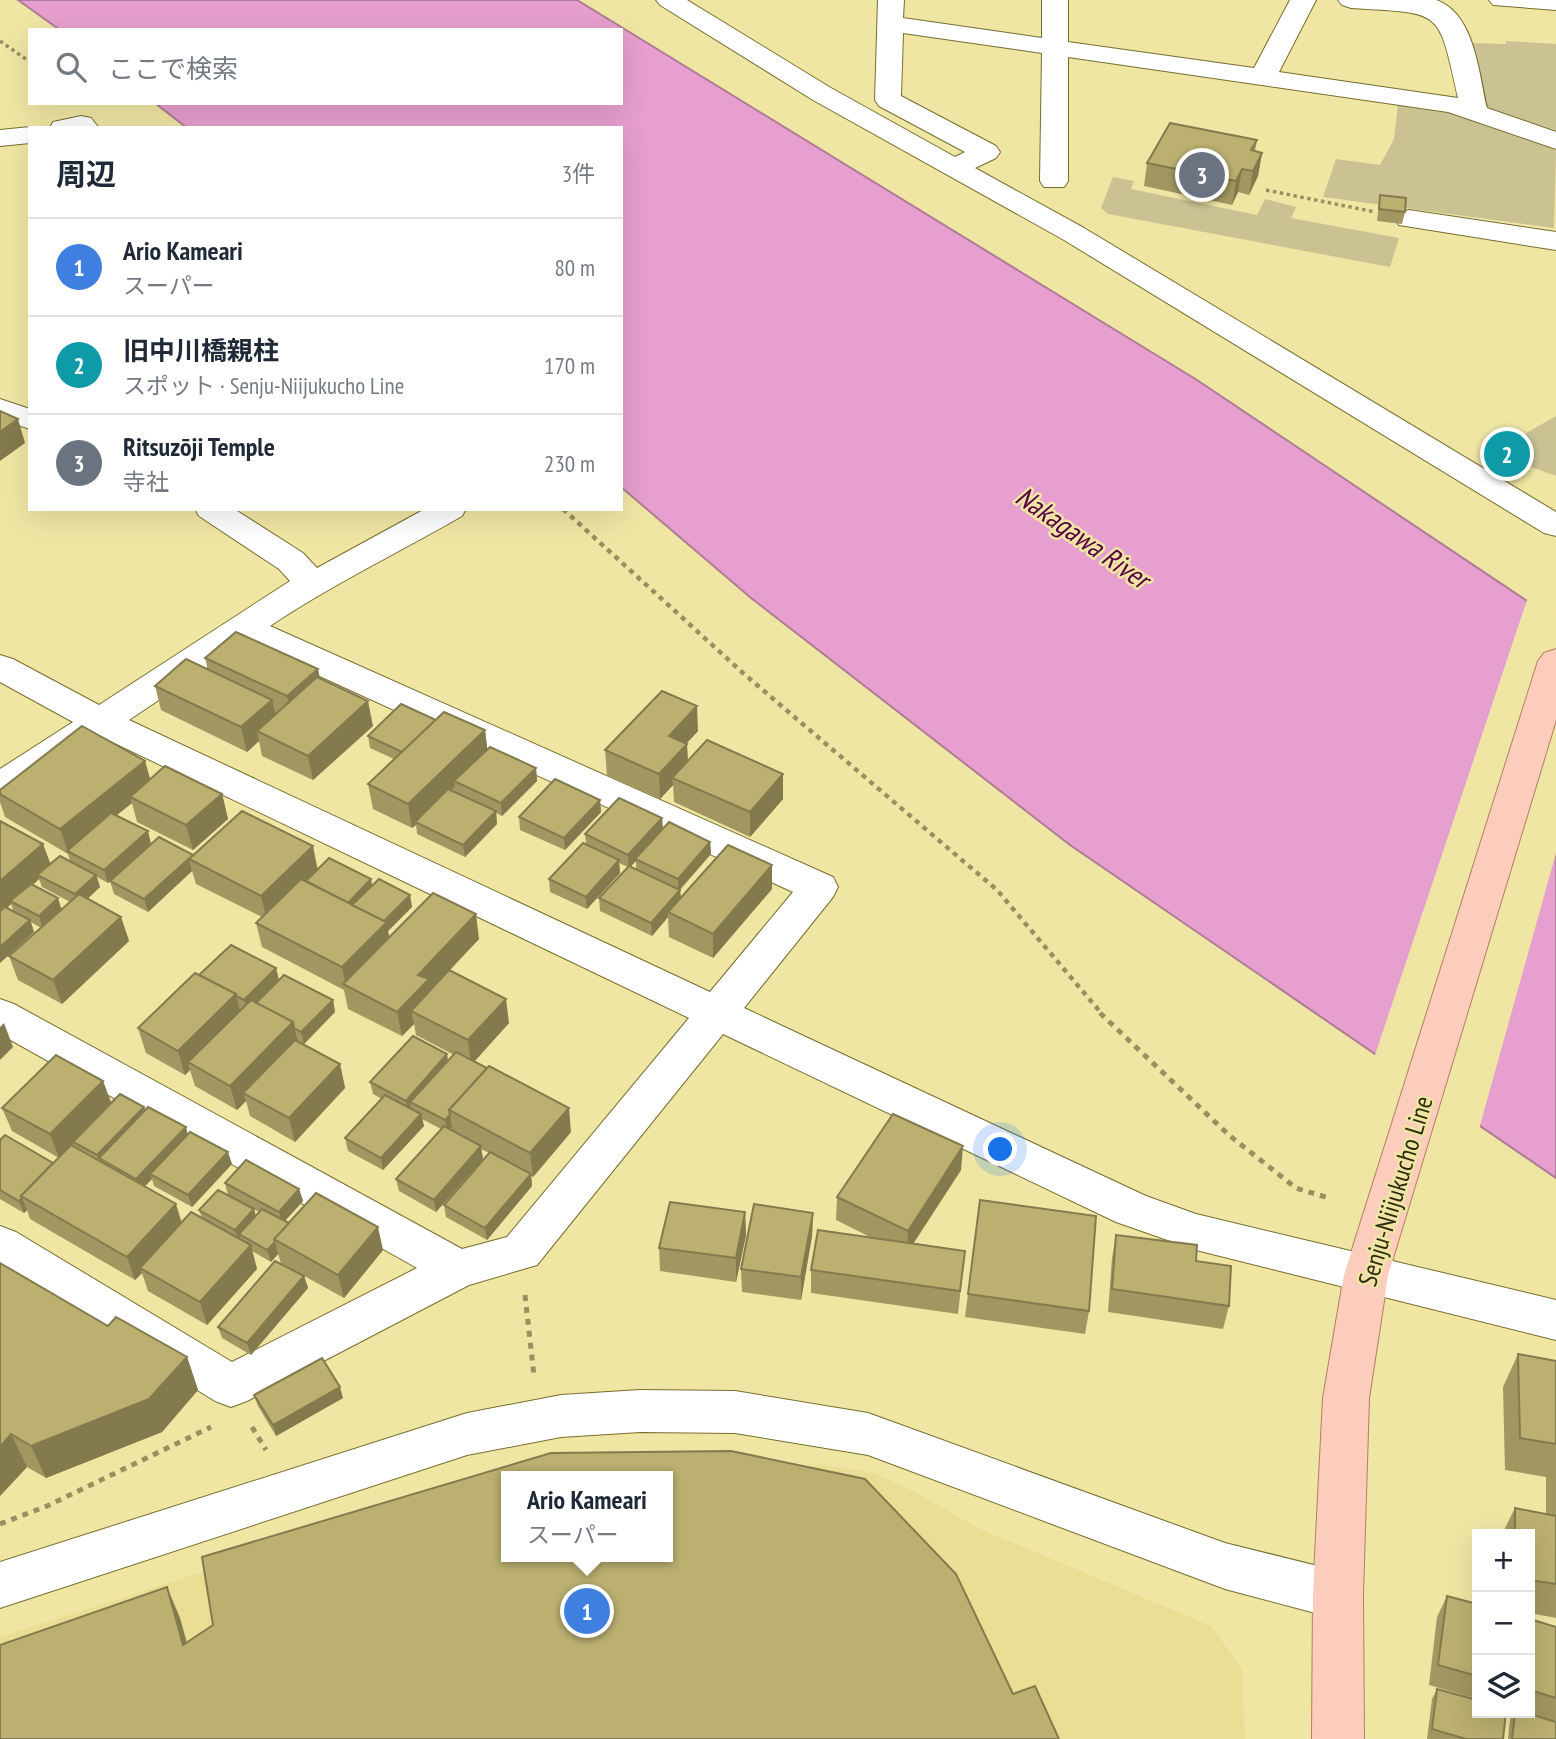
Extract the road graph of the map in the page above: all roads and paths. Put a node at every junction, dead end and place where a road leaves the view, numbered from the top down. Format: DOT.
graph roads {
  1 [pos="670,0"];
  2 [pos="1055,0"];
  3 [pos="1303,0"];
  4 [pos="1351,0"];
  5 [pos="1502,0"];
  6 [pos="1556,2"];
  7 [pos="1421,3"];
  8 [pos="891,12"];
  9 [pos="0,41"];
  10 [pos="1054,47"];
  11 [pos="28,61"];
  12 [pos="1263,77"];
  13 [pos="1474,111"];
  14 [pos="28,135"];
  15 [pos="0,138"];
  16 [pos="1556,141"];
  17 [pos="0,156"];
  18 [pos="28,159"];
  19 [pos="956,167"];
  20 [pos="1054,181"];
  21 [pos="1266,190"];
  22 [pos="1409,219"];
  23 [pos="1556,240"];
  24 [pos="0,408"];
  25 [pos="28,419"];
  26 [pos="214,511"];
  27 [pos="446,511"];
  28 [pos="565,511"];
  29 [pos="1556,526"];
  30 [pos="311,583"];
  31 [pos="244,628"];
  32 [pos="1556,661"];
  33 [pos="0,667"];
  34 [pos="102,722"];
  35 [pos="0,788"];
  36 [pos="718,1014"];
  37 [pos="0,1015"];
  38 [pos="1329,1198"];
  39 [pos="0,1245"];
  40 [pos="521,1252"];
  41 [pos="458,1269"];
  42 [pos="1366,1275"];
  43 [pos="1556,1320"];
  44 [pos="535,1382"];
  45 [pos="237,1399"];
  46 [pos="268,1454"];
  47 [pos="0,1524"];
  48 [pos="0,1585"];
  49 [pos="1338,1595"];
  50 [pos="1338,1739"];
  1 -- 19 [label="street"];
  2 -- 10 [label="street"];
  3 -- 12 [label="street"];
  4 -- 7 [label="street"];
  5 -- 6 [label="street"];
  7 -- 13 [label="street"];
  8 -- 10 [label="street"];
  8 -- 19 [label="street"];
  9 -- 11 [label="path"];
  10 -- 12 [label="street"];
  10 -- 20 [label="street"];
  12 -- 13 [label="street"];
  13 -- 16 [label="street"];
  14 -- 15 [label="street"];
  17 -- 18 [label="street"];
  19 -- 29 [label="street"];
  21 -- 22 [label="path"];
  22 -- 23 [label="street"];
  24 -- 25 [label="street"];
  26 -- 30 [label="street"];
  27 -- 30 [label="street"];
  28 -- 38 [label="path"];
  30 -- 31 [label="street"];
  31 -- 34 [label="street"];
  31 -- 36 [label="street"];
  32 -- 42 [label="main road, Senju-Niijukucho Line"];
  33 -- 34 [label="street"];
  34 -- 35 [label="street"];
  34 -- 36 [label="street"];
  36 -- 40 [label="street"];
  36 -- 42 [label="street"];
  37 -- 41 [label="street"];
  39 -- 45 [label="street"];
  40 -- 41 [label="street"];
  40 -- 44 [label="path"];
  41 -- 45 [label="street"];
  42 -- 43 [label="street"];
  42 -- 49 [label="main road, Senju-Niijukucho Line"];
  45 -- 46 [label="path"];
  45 -- 47 [label="path"];
  48 -- 49 [label="street"];
  49 -- 50 [label="main road, Senju-Niijukucho Line"];
}
